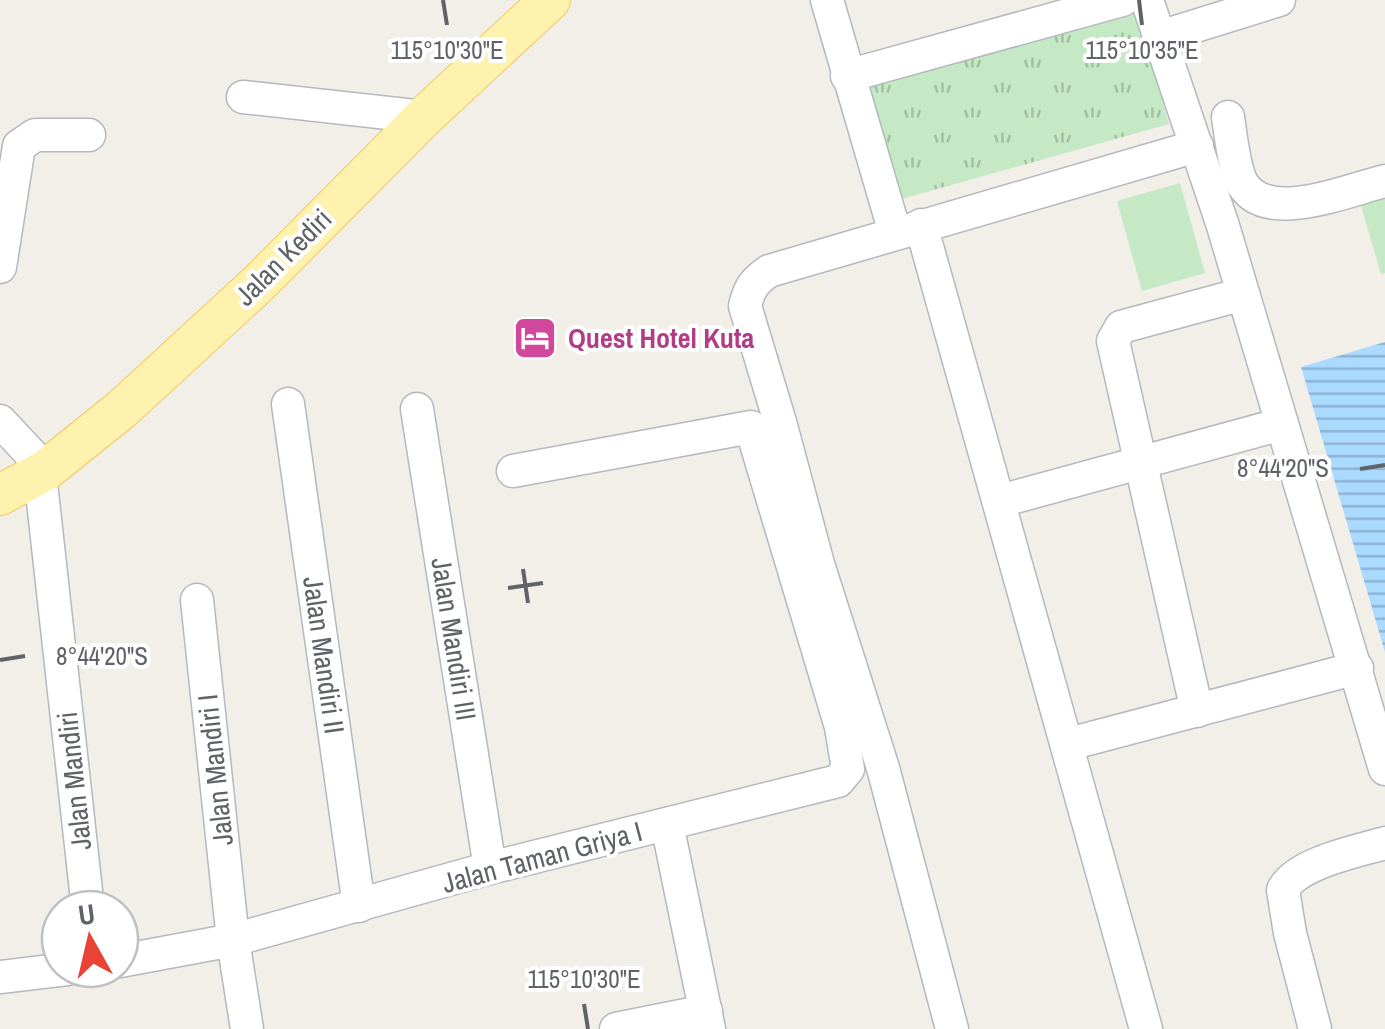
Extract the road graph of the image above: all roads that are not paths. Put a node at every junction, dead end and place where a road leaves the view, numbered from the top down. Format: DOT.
graph roads {
  1 [pos="550,0"];
  2 [pos="827,0"];
  3 [pos="1122,0"];
  4 [pos="1147,0"];
  5 [pos="1279,0"];
  6 [pos="1160,37"];
  7 [pos="847,76"];
  8 [pos="243,97"];
  9 [pos="424,117"];
  10 [pos="1228,117"];
  11 [pos="89,134"];
  12 [pos="1196,146"];
  13 [pos="1385,180"];
  14 [pos="908,229"];
  15 [pos="0,267"];
  16 [pos="1243,294"];
  17 [pos="288,404"];
  18 [pos="417,409"];
  19 [pos="0,421"];
  20 [pos="1282,424"];
  21 [pos="1139,463"];
  22 [pos="513,471"];
  23 [pos="43,472"];
  24 [pos="0,495"];
  25 [pos="1000,500"];
  26 [pos="197,600"];
  27 [pos="1357,668"];
  28 [pos="1197,710"];
  29 [pos="854,723"];
  30 [pos="1069,744"];
  31 [pos="1385,770"];
  32 [pos="667,824"];
  33 [pos="1385,843"];
  34 [pos="490,868"];
  35 [pos="86,889"];
  36 [pos="359,906"];
  37 [pos="232,940"];
  38 [pos="140,957"];
  39 [pos="40,972"];
  40 [pos="0,977"];
  41 [pos="707,1020"];
  42 [pos="247,1029"];
  43 [pos="616,1029"];
  44 [pos="952,1029"];
  45 [pos="1146,1029"];
  46 [pos="1315,1029"];
  1 -- 9 [label="main road, Jalan Kediri"];
  2 -- 7 [label="street"];
  3 -- 7 [label="street"];
  4 -- 6 [label="street"];
  5 -- 6 [label="street"];
  6 -- 12 [label="street"];
  7 -- 14 [label="street"];
  8 -- 9 [label="street"];
  9 -- 23 [label="main road, Jalan Kediri"];
  10 -- 13 [label="street"];
  11 -- 15 [label="street"];
  12 -- 14 [label="street"];
  12 -- 16 [label="street"];
  14 -- 25 [label="street"];
  14 -- 29 [label="street"];
  16 -- 20 [label="street"];
  16 -- 21 [label="street"];
  17 -- 36 [label="street, Jalan Mandiri II"];
  18 -- 34 [label="street, Jalan Mandiri III"];
  19 -- 23 [label="street"];
  20 -- 21 [label="street"];
  20 -- 27 [label="street"];
  21 -- 25 [label="street"];
  21 -- 28 [label="street"];
  22 -- 29 [label="street"];
  23 -- 24 [label="main road, Jalan Kediri"];
  23 -- 35 [label="street, Jalan Mandiri"];
  25 -- 30 [label="street"];
  26 -- 37 [label="street, Jalan Mandiri I"];
  27 -- 28 [label="street"];
  27 -- 31 [label="street"];
  28 -- 30 [label="street"];
  29 -- 32 [label="street, Jalan Taman Griya I"];
  29 -- 44 [label="street"];
  30 -- 45 [label="street"];
  32 -- 34 [label="street, Jalan Taman Griya I"];
  32 -- 41 [label="street"];
  33 -- 46 [label="street"];
  34 -- 36 [label="street, Jalan Taman Griya I"];
  36 -- 37 [label="street, Jalan Taman Griya I"];
  37 -- 38 [label="street, Jalan Taman Griya I"];
  37 -- 42 [label="street, Jalan Mandiri I"];
  39 -- 40 [label="street"];
  41 -- 43 [label="street"];
}
